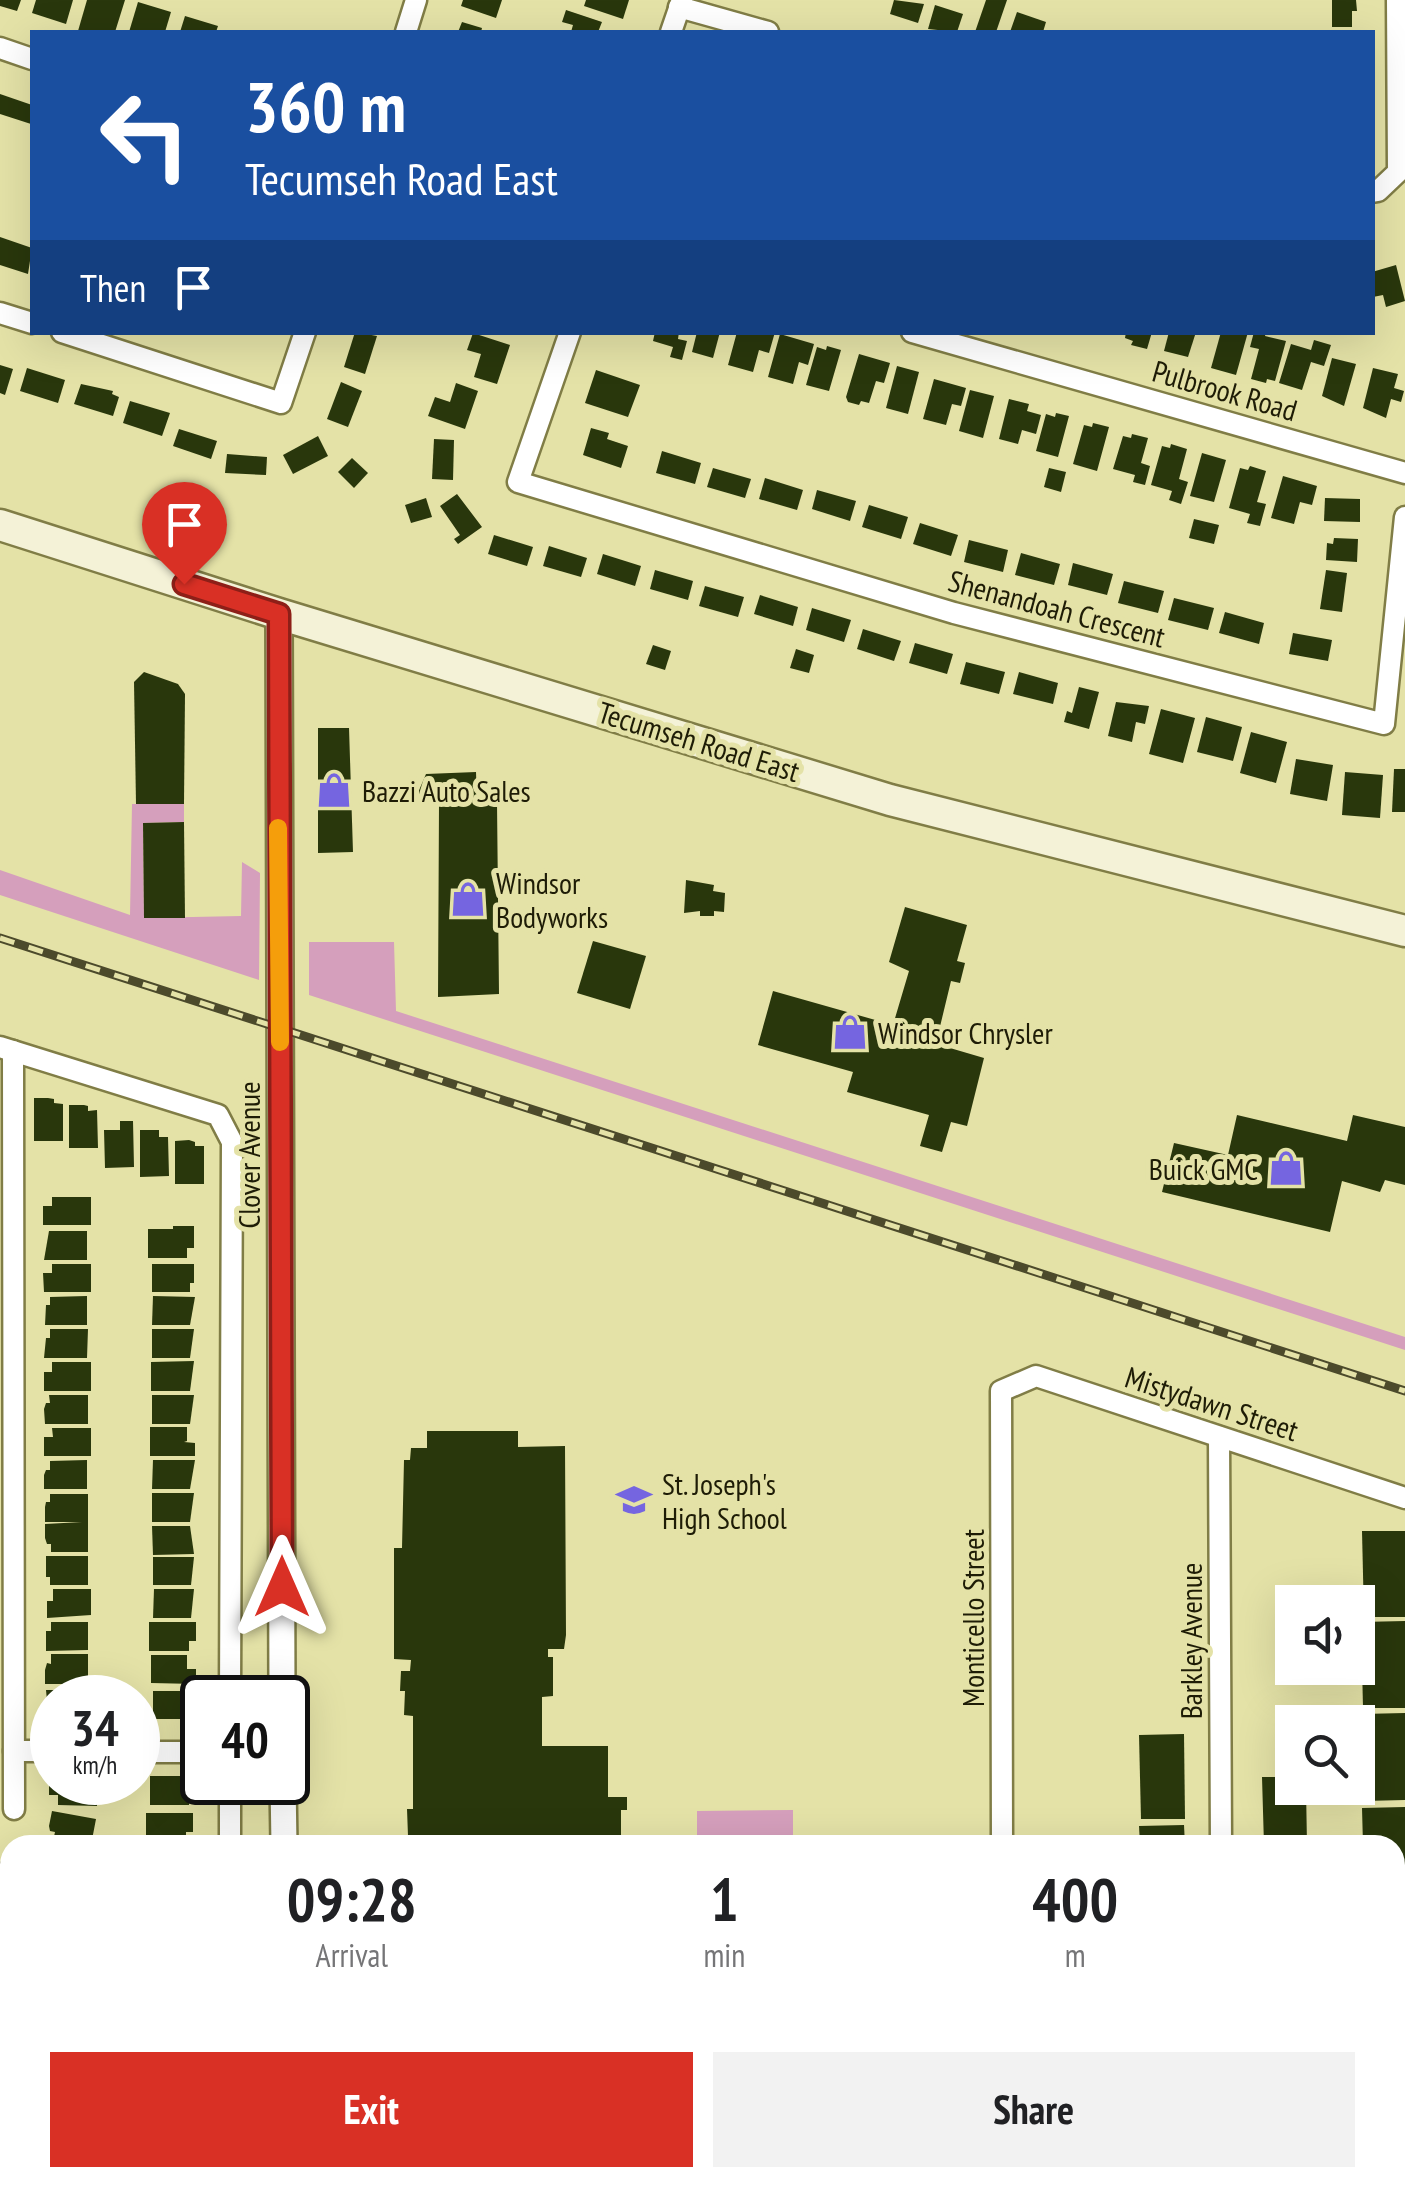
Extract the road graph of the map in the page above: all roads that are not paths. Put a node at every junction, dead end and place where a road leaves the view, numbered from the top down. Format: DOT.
graph roads {
  1 [pos="416,0"];
  2 [pos="1397,0"];
  3 [pos="681,4"];
  4 [pos="407,30"];
  5 [pos="672,30"];
  6 [pos="762,30"];
  7 [pos="0,48"];
  8 [pos="30,57"];
  9 [pos="1375,192"];
  10 [pos="0,313"];
  11 [pos="30,322"];
  12 [pos="71,335"];
  13 [pos="304,335"];
  14 [pos="569,335"];
  15 [pos="922,335"];
  16 [pos="1405,473"];
  17 [pos="1405,517"];
  18 [pos="0,525"];
  19 [pos="279,614"];
  20 [pos="1405,932"];
  21 [pos="6,1050"];
  22 [pos="1001,1391"];
  23 [pos="1218,1437"];
  24 [pos="1405,1498"];
  25 [pos="230,1675"];
  26 [pos="282,1675"];
  27 [pos="14,1751"];
  28 [pos="30,1751"];
  29 [pos="230,1805"];
  30 [pos="283,1805"];
  31 [pos="14,1809"];
  32 [pos="230,1835"];
  33 [pos="284,1835"];
  34 [pos="1002,1835"];
  35 [pos="1222,1835"];
  1 -- 4 [label="street"];
  2 -- 9 [label="street"];
  3 -- 5 [label="street"];
  3 -- 6 [label="street"];
  7 -- 8 [label="street"];
  10 -- 11 [label="street"];
  12 -- 13 [label="street"];
  14 -- 17 [label="street, Shenandoah Crescent"];
  15 -- 16 [label="street, Pulbrook Road"];
  18 -- 19 [label="main road, Tecumseh Road East"];
  19 -- 20 [label="main road, Tecumseh Road East"];
  19 -- 26 [label="street, Clover Avenue"];
  21 -- 25 [label="street, Clover Avenue"];
  21 -- 27 [label="street"];
  22 -- 23 [label="street, Mistydawn Street"];
  22 -- 34 [label="street, Monticello Street"];
  23 -- 24 [label="street, Mistydawn Street"];
  23 -- 35 [label="street, Barkley Avenue"];
  27 -- 28 [label="street"];
  27 -- 31 [label="street"];
  29 -- 32 [label="street"];
  30 -- 33 [label="street"];
}
